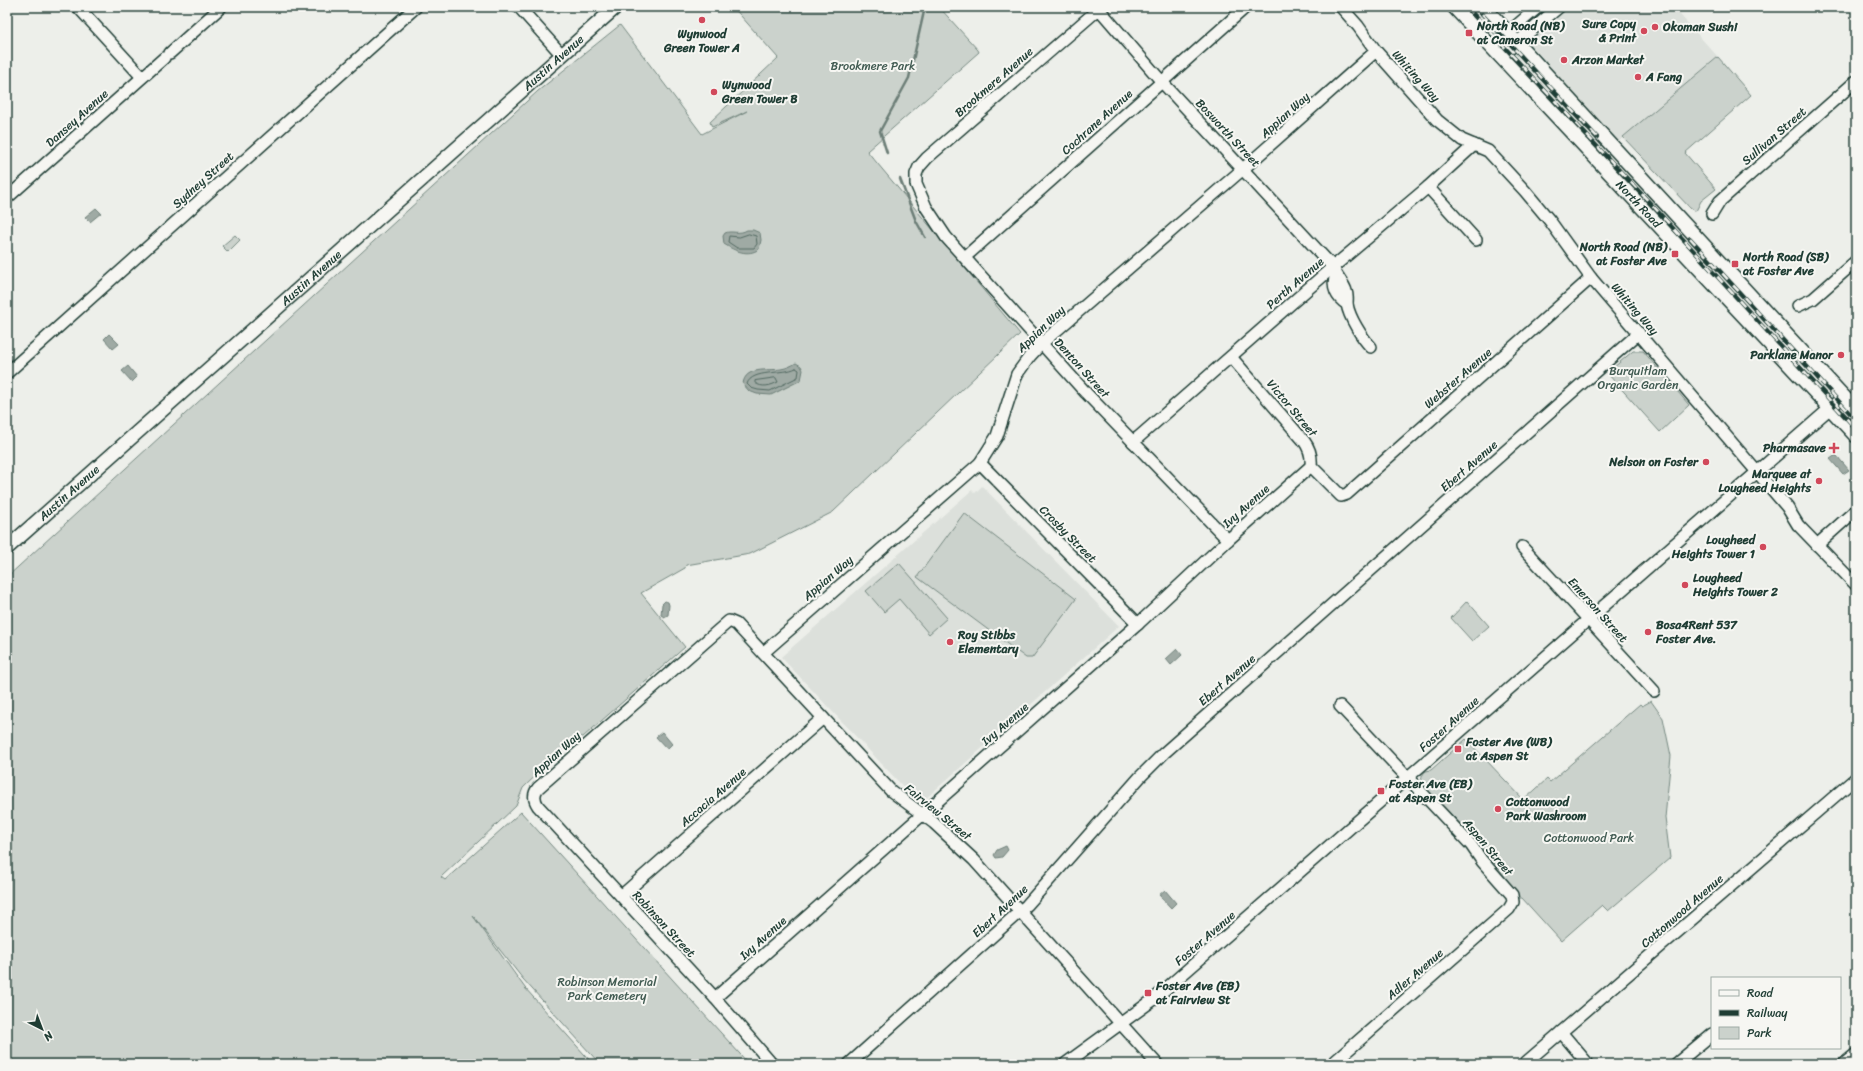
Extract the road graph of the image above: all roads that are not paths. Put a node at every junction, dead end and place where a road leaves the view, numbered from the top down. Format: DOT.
graph roads {
  1 [pos="78,7"];
  2 [pos="221,7"];
  3 [pos="416,7"];
  4 [pos="519,7"];
  5 [pos="616,7"];
  6 [pos="1246,7"];
  7 [pos="1341,7"];
  8 [pos="1454,7"];
  9 [pos="1484,7"];
  10 [pos="1538,7"];
  11 [pos="1559,7"];
  12 [pos="1100,8"];
  13 [pos="1508,33"];
  14 [pos="1517,43"];
  15 [pos="1492,47"];
  16 [pos="1376,51"];
  17 [pos="562,55"];
  18 [pos="1500,57"];
  19 [pos="142,77"];
  20 [pos="1856,81"];
  21 [pos="1162,82"];
  22 [pos="1474,145"];
  23 [pos="1243,169"];
  24 [pos="916,184"];
  25 [pos="1428,187"];
  26 [pos="7,198"];
  27 [pos="1712,214"];
  28 [pos="1476,240"];
  29 [pos="965,257"];
  30 [pos="1856,261"];
  31 [pos="1334,271"];
  32 [pos="1591,278"];
  33 [pos="1798,306"];
  34 [pos="1639,333"];
  35 [pos="1042,344"];
  36 [pos="1371,347"];
  37 [pos="1231,357"];
  38 [pos="7,373"];
  39 [pos="1844,396"];
  40 [pos="1830,408"];
  41 [pos="1856,410"];
  42 [pos="1856,436"];
  43 [pos="1134,442"];
  44 [pos="980,463"];
  45 [pos="1311,466"];
  46 [pos="1757,472"];
  47 [pos="1856,510"];
  48 [pos="1228,540"];
  49 [pos="1817,545"];
  50 [pos="1522,547"];
  51 [pos="7,548"];
  52 [pos="1856,585"];
  53 [pos="1588,618"];
  54 [pos="731,621"];
  55 [pos="1138,624"];
  56 [pos="763,653"];
  57 [pos="1654,691"];
  58 [pos="1340,706"];
  59 [pos="823,718"];
  60 [pos="1408,778"];
  61 [pos="1856,778"];
  62 [pos="536,803"];
  63 [pos="922,815"];
  64 [pos="621,896"];
  65 [pos="1512,902"];
  66 [pos="1021,911"];
  67 [pos="715,998"];
  68 [pos="1122,1023"];
  69 [pos="1561,1032"];
  70 [pos="1711,1035"];
  71 [pos="772,1064"];
  72 [pos="849,1064"];
  73 [pos="1065,1064"];
  74 [pos="1157,1064"];
  75 [pos="1332,1064"];
  76 [pos="1524,1064"];
  77 [pos="1588,1064"];
  78 [pos="1676,1064"];
  1 -- 19 [label="street"];
  2 -- 19 [label="street, Dansey Avenue"];
  3 -- 38 [label="street, Sydney Street"];
  4 -- 17 [label="street"];
  5 -- 17 [label="main road, Austin Avenue"];
  6 -- 21 [label="street, Cochrane Avenue"];
  7 -- 16 [label="street, Whiting Way"];
  8 -- 15 [label="main road, North Road"];
  9 -- 13 [label="main road, North Road"];
  10 -- 13 [label="street"];
  11 -- 14 [label="street"];
  12 -- 21 [label="street, Bosworth Street"];
  12 -- 24 [label="street, Brookmere Avenue"];
  13 -- 14 [label="main road, North Road"];
  13 -- 15 [label="street"];
  14 -- 18 [label="street"];
  14 -- 39 [label="main road, North Road"];
  15 -- 18 [label="main road, North Road"];
  16 -- 22 [label="street, Whiting Way"];
  16 -- 23 [label="street, Appian Way"];
  17 -- 51 [label="main road, Austin Avenue"];
  18 -- 40 [label="main road, North Road"];
  19 -- 26 [label="street, Dansey Avenue"];
  20 -- 27 [label="street, Sullivan Street"];
  21 -- 23 [label="street, Bosworth Street"];
  21 -- 29 [label="street, Cochrane Avenue"];
  22 -- 25 [label="street, Perth Avenue"];
  22 -- 32 [label="street, Whiting Way"];
  23 -- 31 [label="street, Bosworth Street"];
  23 -- 35 [label="street, Appian Way"];
  24 -- 29 [label="street, Denton Street"];
  25 -- 28 [label="street"];
  25 -- 31 [label="street, Perth Avenue"];
  29 -- 35 [label="street, Denton Street"];
  30 -- 33 [label="street"];
  31 -- 36 [label="street"];
  31 -- 37 [label="street, Perth Avenue"];
  32 -- 34 [label="street, Whiting Way"];
  32 -- 45 [label="street, Webster Avenue"];
  34 -- 46 [label="street, Whiting Way"];
  34 -- 66 [label="street, Ebert Avenue"];
  35 -- 43 [label="street, Denton Street"];
  35 -- 44 [label="street, Appian Way"];
  37 -- 43 [label="street, Perth Avenue"];
  37 -- 45 [label="street, Victor Street"];
  39 -- 40 [label="street, Foster Avenue"];
  39 -- 41 [label="main road, North Road"];
  40 -- 42 [label="main road, North Road"];
  40 -- 46 [label="street, Foster Avenue"];
  43 -- 48 [label="street, Denton Street"];
  44 -- 55 [label="street, Crosby Street"];
  44 -- 56 [label="street, Appian Way"];
  45 -- 48 [label="street, Ivy Avenue"];
  46 -- 49 [label="street, Whiting Way"];
  46 -- 53 [label="street, Foster Avenue"];
  47 -- 49 [label="street"];
  48 -- 55 [label="street, Ivy Avenue"];
  49 -- 52 [label="street, Whiting Way"];
  50 -- 53 [label="street, Emerson Street"];
  53 -- 57 [label="street, Emerson Street"];
  53 -- 60 [label="street, Foster Avenue"];
  54 -- 56 [label="street, Fairview Street"];
  54 -- 62 [label="street, Appian Way"];
  55 -- 63 [label="street, Ivy Avenue"];
  56 -- 59 [label="street, Fairview Street"];
  58 -- 60 [label="street, Aspen Street"];
  59 -- 63 [label="street, Fairview Street"];
  59 -- 64 [label="street, Accacia Avenue"];
  60 -- 65 [label="street, Aspen Street"];
  60 -- 68 [label="street, Foster Avenue"];
  61 -- 69 [label="street, Cottonwood Avenue"];
  62 -- 64 [label="street, Robinson Street"];
  63 -- 66 [label="street, Fairview Street"];
  63 -- 67 [label="street, Ivy Avenue"];
  64 -- 67 [label="street, Robinson Street"];
  65 -- 75 [label="street, Adler Avenue"];
  66 -- 68 [label="street, Fairview Street"];
  66 -- 72 [label="street, Ebert Avenue"];
  67 -- 71 [label="street, Robinson Street"];
  68 -- 73 [label="street, Foster Avenue"];
  68 -- 74 [label="street, Fairview Street"];
  69 -- 76 [label="street, Cottonwood Avenue"];
  69 -- 77 [label="street"];
  70 -- 78 [label="street"];
}
